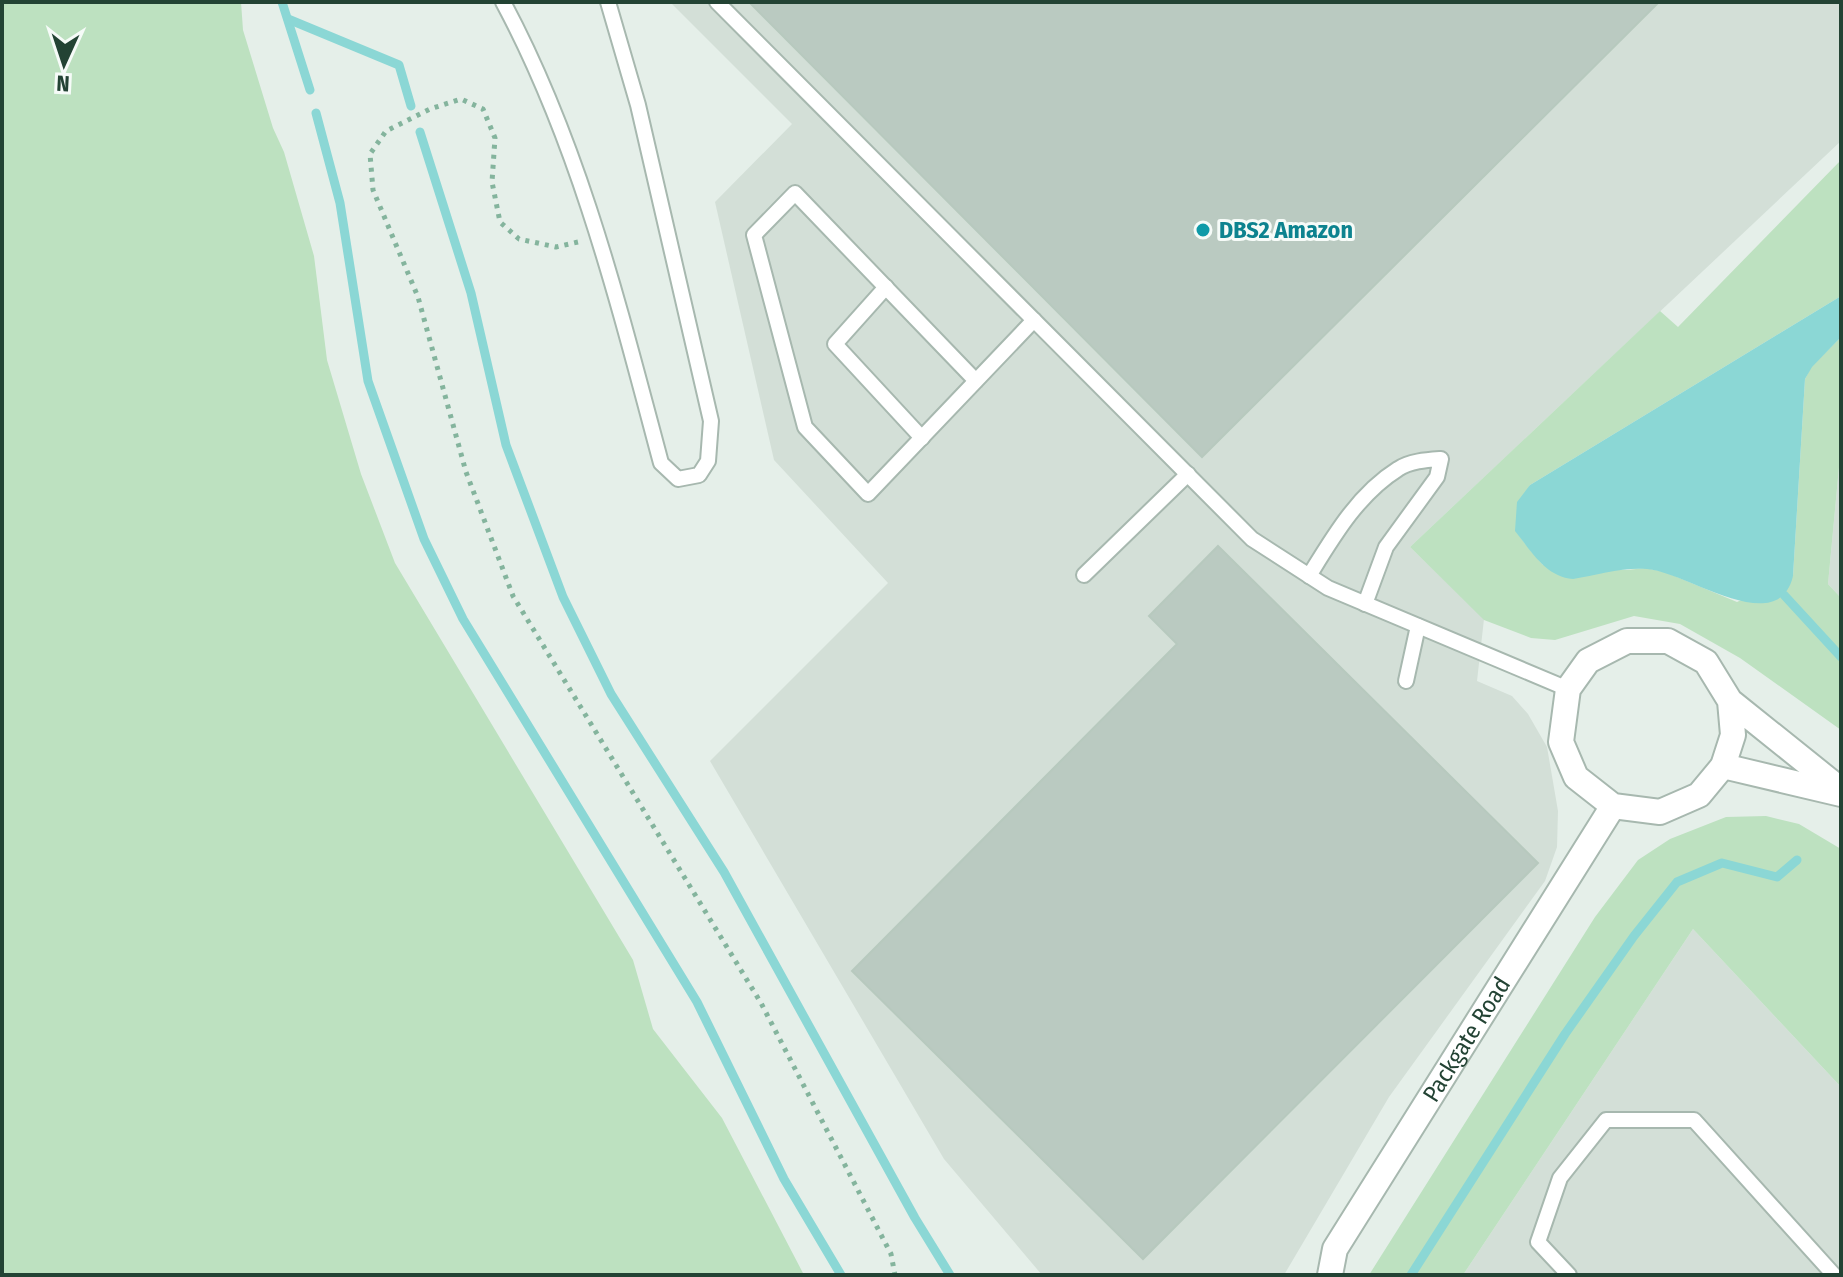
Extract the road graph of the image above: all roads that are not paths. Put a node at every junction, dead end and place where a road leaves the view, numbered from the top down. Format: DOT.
graph roads {
  1 [pos="503,2"];
  2 [pos="608,2"];
  3 [pos="717,2"];
  4 [pos="886,287"];
  5 [pos="1034,320"];
  6 [pos="976,381"];
  7 [pos="922,438"];
  8 [pos="1188,474"];
  9 [pos="1084,575"];
  10 [pos="1309,576"];
  11 [pos="1365,604"];
  12 [pos="1418,626"];
  13 [pos="1406,681"];
  14 [pos="1568,689"];
  15 [pos="1730,701"];
  16 [pos="1723,766"];
  17 [pos="1841,792"];
  18 [pos="1613,806"];
  19 [pos="1330,1275"];
  20 [pos="1569,1275"];
  21 [pos="1834,1275"];
  1 -- 2 [label="lane"];
  3 -- 5 [label="lane"];
  4 -- 6 [label="lane"];
  4 -- 7 [label="lane"];
  4 -- 7 [label="lane"];
  5 -- 6 [label="lane"];
  5 -- 8 [label="lane"];
  6 -- 7 [label="lane"];
  8 -- 9 [label="lane"];
  8 -- 10 [label="lane"];
  10 -- 11 [label="lane"];
  10 -- 11 [label="lane"];
  11 -- 12 [label="lane"];
  12 -- 13 [label="lane"];
  12 -- 14 [label="lane"];
  14 -- 15 [label="street"];
  14 -- 18 [label="street"];
  15 -- 16 [label="street"];
  15 -- 17 [label="street"];
  16 -- 17 [label="street"];
  16 -- 18 [label="street"];
  18 -- 19 [label="street, Packgate Road"];
  20 -- 21 [label="lane"];
}
